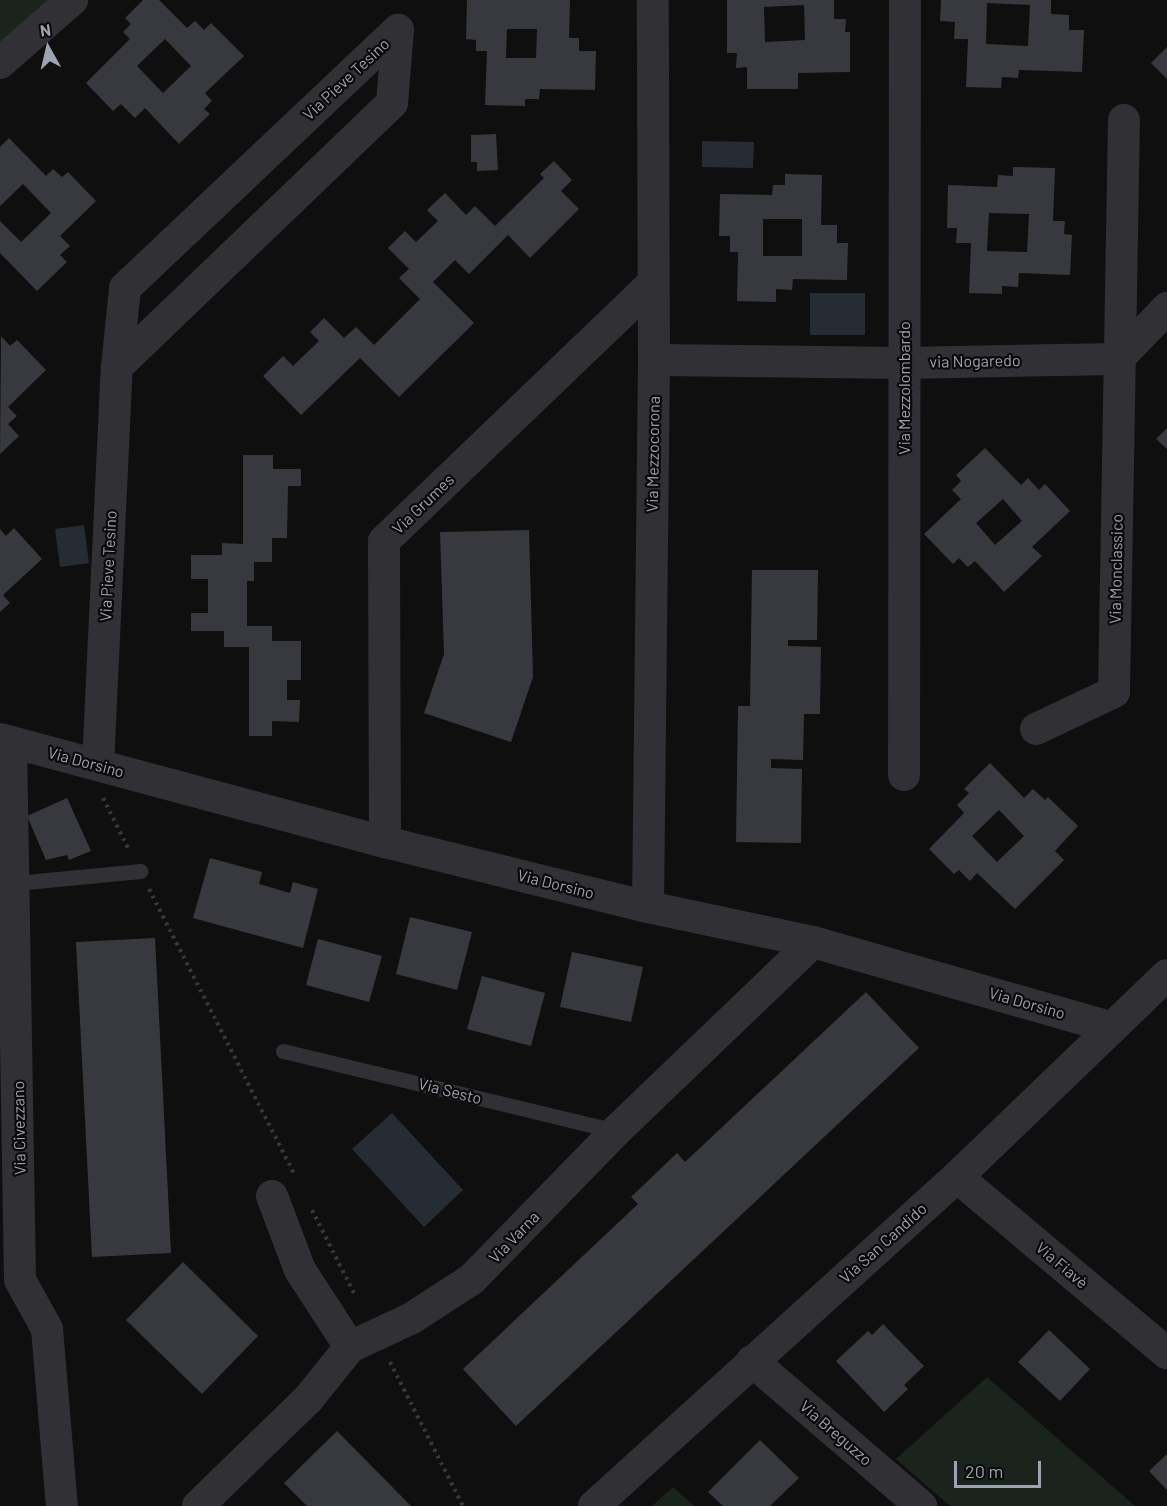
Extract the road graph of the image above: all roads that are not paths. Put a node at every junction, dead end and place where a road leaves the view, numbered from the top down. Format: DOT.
graph roads {
  1 [pos="72,0"];
  2 [pos="653,0"];
  3 [pos="905,0"];
  4 [pos="0,63"];
  5 [pos="1124,120"];
  6 [pos="653,283"];
  7 [pos="1167,308"];
  8 [pos="1118,359"];
  9 [pos="654,360"];
  10 [pos="904,363"];
  11 [pos="117,367"];
  12 [pos="1036,729"];
  13 [pos="6,740"];
  14 [pos="99,765"];
  15 [pos="904,775"];
  16 [pos="385,842"];
  17 [pos="140,871"];
  18 [pos="16,883"];
  19 [pos="648,907"];
  20 [pos="813,942"];
  21 [pos="1167,975"];
  22 [pos="1112,1028"];
  23 [pos="283,1051"];
  24 [pos="616,1131"];
  25 [pos="957,1177"];
  26 [pos="284,1186"];
  27 [pos="363,1341"];
  28 [pos="1167,1353"];
  29 [pos="752,1361"];
  30 [pos="62,1506"];
  31 [pos="198,1506"];
  32 [pos="594,1506"];
  33 [pos="921,1506"];
  1 -- 4 [label="street"];
  2 -- 6 [label="street, Via Mezzocorona"];
  3 -- 10 [label="street, Via Mezzolombardo"];
  5 -- 8 [label="street"];
  6 -- 9 [label="street, Via Mezzocorona"];
  6 -- 16 [label="street, Via Grumes"];
  7 -- 8 [label="street"];
  8 -- 10 [label="street, via Nogaredo"];
  8 -- 12 [label="street, Via Monclassico"];
  9 -- 10 [label="street, via Nogaredo"];
  9 -- 19 [label="street, Via Mezzocorona"];
  10 -- 15 [label="street, Via Mezzolombardo"];
  11 -- 11 [label="street, Via Pieve Tesino"];
  11 -- 14 [label="street, Via Pieve Tesino"];
  13 -- 14 [label="street, Via Dorsino"];
  13 -- 18 [label="street, Via Civezzano"];
  14 -- 16 [label="street, Via Dorsino"];
  16 -- 19 [label="street, Via Dorsino"];
  17 -- 18 [label="lane"];
  18 -- 30 [label="street, Via Civezzano"];
  19 -- 20 [label="street, Via Dorsino"];
  20 -- 22 [label="street, Via Dorsino"];
  20 -- 24 [label="street, Via Varna"];
  21 -- 22 [label="street, Via San Candido"];
  22 -- 25 [label="street, Via San Candido"];
  23 -- 24 [label="lane, Via Sesto"];
  24 -- 27 [label="street, Via Varna"];
  25 -- 28 [label="street, Via Fiavè"];
  25 -- 29 [label="street, Via San Candido"];
  26 -- 27 [label="street"];
  27 -- 31 [label="street, Via Varna"];
  29 -- 32 [label="street, Via San Candido"];
  29 -- 33 [label="street, Via Breguzzo"];
}
